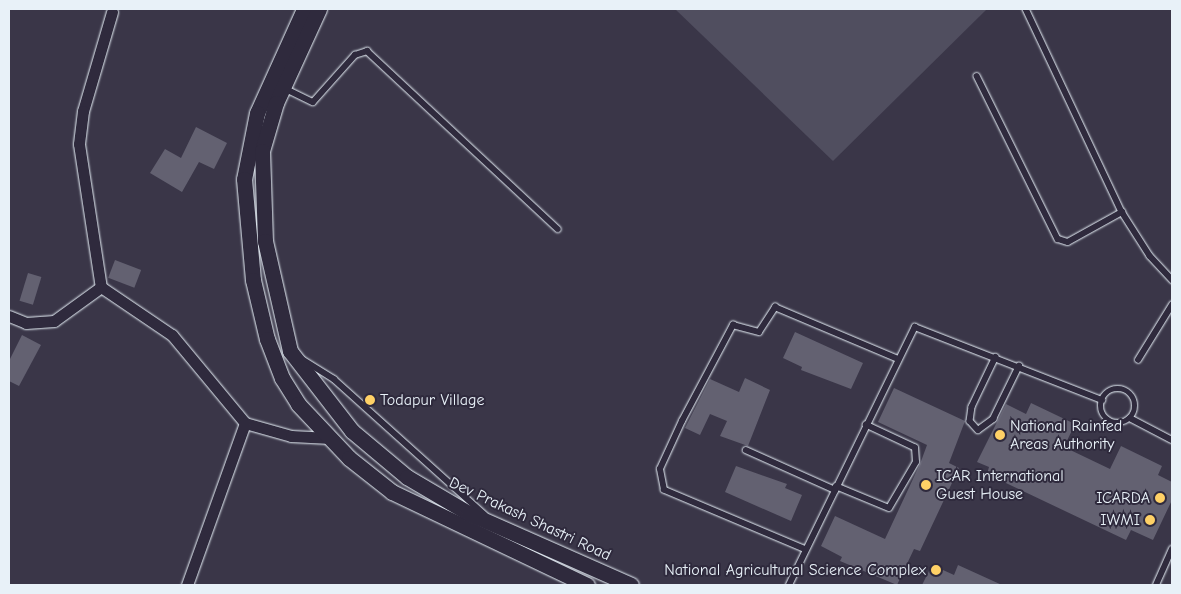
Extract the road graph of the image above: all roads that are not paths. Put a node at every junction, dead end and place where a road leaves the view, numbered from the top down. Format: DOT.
graph roads {
  1 [pos="304,9"];
  2 [pos="319,9"];
  3 [pos="1026,9"];
  4 [pos="112,12"];
  5 [pos="977,76"];
  6 [pos="282,87"];
  7 [pos="1122,212"];
  8 [pos="558,229"];
  9 [pos="1172,280"];
  10 [pos="101,287"];
  11 [pos="1172,305"];
  12 [pos="9,316"];
  13 [pos="290,352"];
  14 [pos="996,357"];
  15 [pos="898,359"];
  16 [pos="1138,360"];
  17 [pos="1019,366"];
  18 [pos="1102,400"];
  19 [pos="1130,418"];
  20 [pos="245,423"];
  21 [pos="866,425"];
  22 [pos="352,431"];
  23 [pos="1172,440"];
  24 [pos="333,442"];
  25 [pos="746,450"];
  26 [pos="836,488"];
  27 [pos="493,524"];
  28 [pos="1172,549"];
  29 [pos="806,550"];
  30 [pos="187,585"];
  31 [pos="587,585"];
  32 [pos="631,585"];
  33 [pos="789,585"];
  34 [pos="1156,585"];
  1 -- 24 [label="street"];
  2 -- 6 [label="street, Dev Prakash Shastri Road"];
  3 -- 7 [label="lane"];
  4 -- 10 [label="street"];
  5 -- 7 [label="lane"];
  6 -- 8 [label="lane"];
  6 -- 13 [label="street, Dev Prakash Shastri Road"];
  7 -- 9 [label="lane"];
  10 -- 12 [label="street"];
  10 -- 20 [label="street"];
  11 -- 16 [label="lane"];
  13 -- 22 [label="street, Dev Prakash Shastri Road"];
  13 -- 27 [label="lane"];
  14 -- 15 [label="lane"];
  14 -- 17 [label="lane"];
  14 -- 17 [label="lane"];
  15 -- 21 [label="lane"];
  15 -- 29 [label="lane"];
  17 -- 18 [label="lane"];
  18 -- 19 [label="lane"];
  18 -- 19 [label="lane"];
  19 -- 23 [label="lane"];
  20 -- 24 [label="street"];
  20 -- 30 [label="street"];
  21 -- 26 [label="lane"];
  21 -- 26 [label="lane"];
  22 -- 24 [label="street"];
  22 -- 27 [label="street, Dev Prakash Shastri Road"];
  24 -- 31 [label="street"];
  25 -- 26 [label="lane"];
  26 -- 29 [label="lane"];
  27 -- 32 [label="street, Dev Prakash Shastri Road"];
  28 -- 34 [label="lane"];
  29 -- 33 [label="lane"];
}
